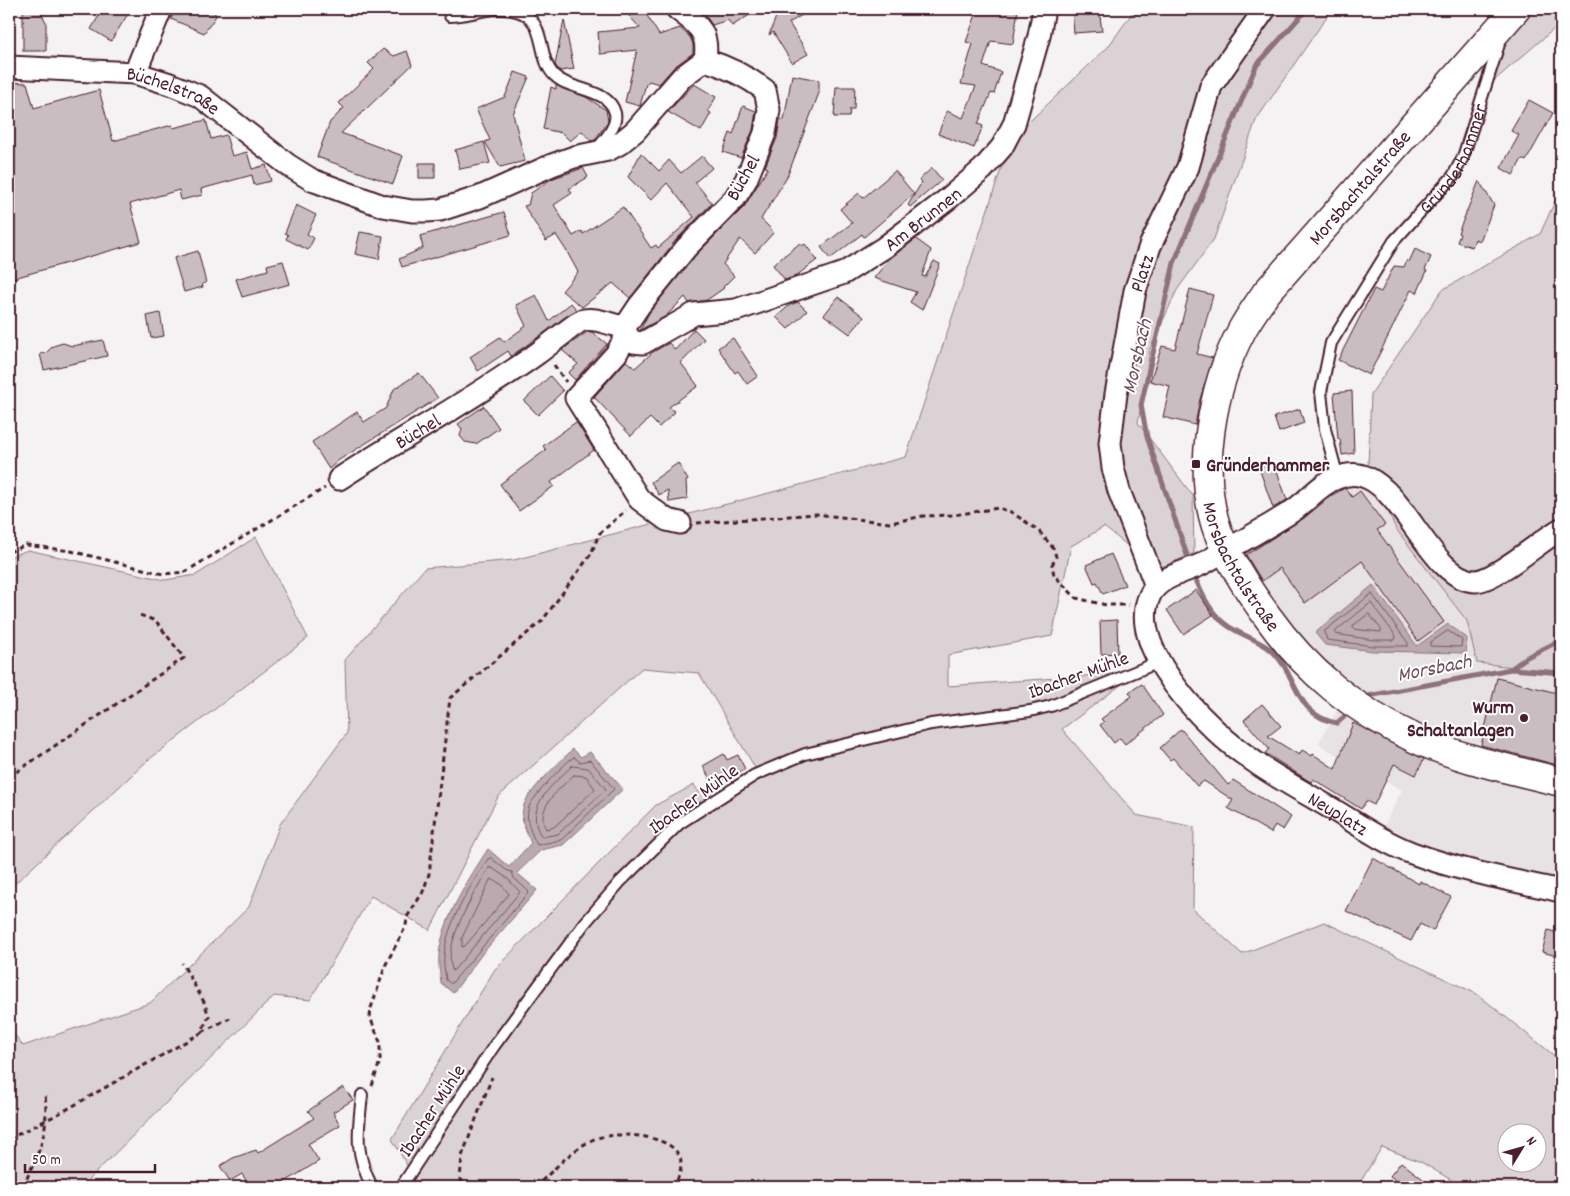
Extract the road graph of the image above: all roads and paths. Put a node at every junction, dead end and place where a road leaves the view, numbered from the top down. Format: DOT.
graph roads {
  1 [pos="161,9"];
  2 [pos="677,9"];
  3 [pos="1044,9"];
  4 [pos="1264,9"];
  5 [pos="1512,14"];
  6 [pos="450,16"];
  7 [pos="706,60"];
  8 [pos="9,67"];
  9 [pos="135,73"];
  10 [pos="594,152"];
  11 [pos="694,314"];
  12 [pos="626,331"];
  13 [pos="556,340"];
  14 [pos="576,398"];
  15 [pos="1338,478"];
  16 [pos="339,479"];
  17 [pos="639,499"];
  18 [pos="680,523"];
  19 [pos="1561,529"];
  20 [pos="1225,550"];
  21 [pos="9,552"];
  22 [pos="1156,586"];
  23 [pos="1147,605"];
  24 [pos="137,614"];
  25 [pos="1159,662"];
  26 [pos="9,777"];
  27 [pos="1561,782"];
  28 [pos="1561,890"];
  29 [pos="182,963"];
  30 [pos="230,1018"];
  31 [pos="201,1033"];
  32 [pos="493,1073"];
  33 [pos="45,1094"];
  34 [pos="362,1095"];
  35 [pos="47,1118"];
  36 [pos="9,1139"];
  37 [pos="460,1179"];
  38 [pos="23,1187"];
  39 [pos="372,1187"];
  40 [pos="401,1187"];
  41 [pos="459,1187"];
  42 [pos="470,1187"];
  43 [pos="536,1187"];
  44 [pos="675,1187"];
  1 -- 9 [label="street"];
  2 -- 7 [label="street"];
  3 -- 11 [label="street, Am Brunnen"];
  4 -- 22 [label="street, Platz"];
  5 -- 15 [label="lane, Gründerhammer"];
  5 -- 20 [label="main road, Morsbachtalstraße"];
  6 -- 10 [label="lane"];
  7 -- 10 [label="street"];
  7 -- 12 [label="street, Büchel"];
  8 -- 9 [label="street, Büchelstraße"];
  9 -- 10 [label="street, Büchelstraße"];
  11 -- 12 [label="street, Büchel"];
  12 -- 13 [label="street, Büchel"];
  12 -- 14 [label="street, Büchel"];
  13 -- 14 [label="path"];
  13 -- 16 [label="street, Büchel"];
  14 -- 17 [label="street"];
  15 -- 19 [label="street"];
  15 -- 20 [label="street"];
  16 -- 21 [label="path"];
  17 -- 18 [label="street"];
  17 -- 34 [label="path"];
  18 -- 23 [label="path"];
  20 -- 22 [label="street"];
  20 -- 27 [label="main road, Morsbachtalstraße"];
  22 -- 23 [label="street"];
  23 -- 25 [label="street"];
  24 -- 26 [label="path"];
  25 -- 28 [label="street, Neuplatz"];
  25 -- 40 [label="lane, Ibacher Mühle"];
  29 -- 31 [label="path"];
  30 -- 31 [label="path"];
  31 -- 35 [label="path"];
  32 -- 37 [label="path"];
  33 -- 35 [label="path"];
  34 -- 39 [label="lane"];
  35 -- 36 [label="path"];
  35 -- 38 [label="path"];
  37 -- 41 [label="path"];
  37 -- 42 [label="path"];
  43 -- 44 [label="path"];
}
